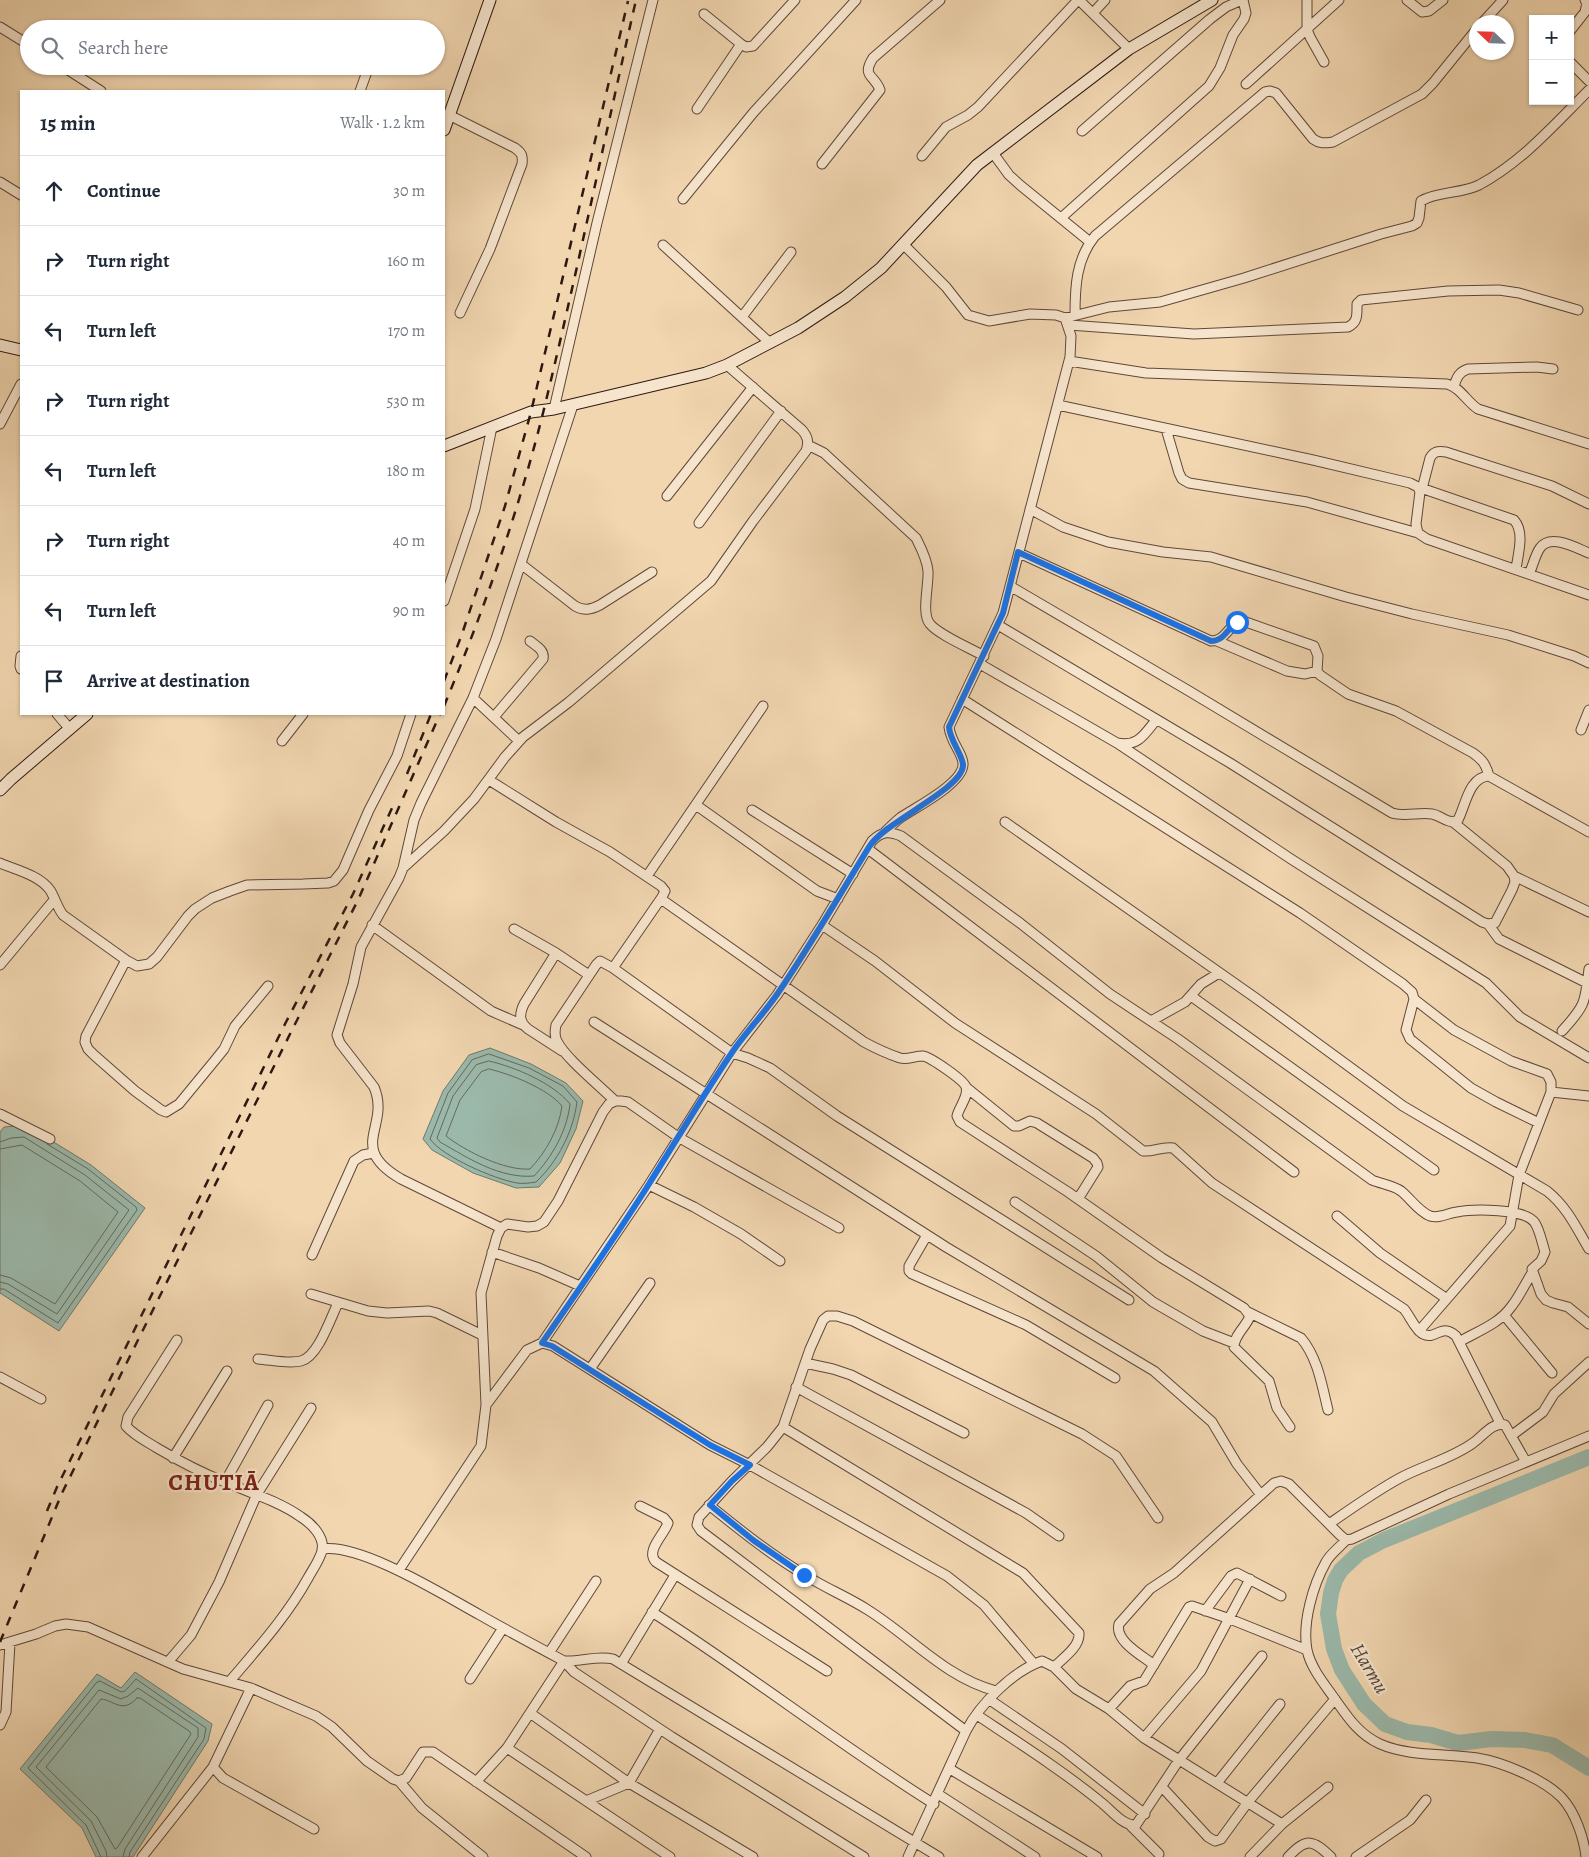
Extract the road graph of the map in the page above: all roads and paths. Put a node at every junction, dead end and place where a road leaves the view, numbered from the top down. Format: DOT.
graph roads {
  1 [pos="490,0"];
  2 [pos="654,0"];
  3 [pos="795,0"];
  4 [pos="856,0"];
  5 [pos="940,0"];
  6 [pos="1079,0"];
  7 [pos="1106,0"];
  8 [pos="1212,0"];
  9 [pos="1243,0"];
  10 [pos="1308,0"];
  11 [pos="1339,0"];
  12 [pos="1407,0"];
  13 [pos="1443,0"];
  14 [pos="1503,0"];
  15 [pos="1585,0"];
  16 [pos="1093,13"];
  17 [pos="704,14"];
  18 [pos="1489,15"];
  19 [pos="0,26"];
  20 [pos="1574,26"];
  21 [pos="1307,28"];
  22 [pos="20,39"];
  23 [pos="1469,39"];
  24 [pos="740,44"];
  25 [pos="1128,49"];
  26 [pos="1324,62"];
  27 [pos="1574,66"];
  28 [pos="76,75"];
  29 [pos="366,75"];
  30 [pos="1589,81"];
  31 [pos="1246,84"];
  32 [pos="99,90"];
  33 [pos="360,90"];
  34 [pos="1589,90"];
  35 [pos="697,108"];
  36 [pos="449,114"];
  37 [pos="445,127"];
  38 [pos="1082,131"];
  39 [pos="993,153"];
  40 [pos="922,156"];
  41 [pos="822,164"];
  42 [pos="0,182"];
  43 [pos="20,194"];
  44 [pos="683,199"];
  45 [pos="1061,218"];
  46 [pos="1090,242"];
  47 [pos="903,244"];
  48 [pos="663,245"];
  49 [pos="791,252"];
  50 [pos="1578,310"];
  51 [pos="460,313"];
  52 [pos="1075,316"];
  53 [pos="742,317"];
  54 [pos="1067,322"];
  55 [pos="770,342"];
  56 [pos="0,345"];
  57 [pos="20,350"];
  58 [pos="1070,360"];
  59 [pos="727,365"];
  60 [pos="1554,370"];
  61 [pos="20,386"];
  62 [pos="1454,386"];
  63 [pos="753,387"];
  64 [pos="572,404"];
  65 [pos="1058,405"];
  66 [pos="554,409"];
  67 [pos="780,411"];
  68 [pos="0,424"];
  69 [pos="492,427"];
  70 [pos="1166,429"];
  71 [pos="1589,444"];
  72 [pos="808,445"];
  73 [pos="445,446"];
  74 [pos="1420,488"];
  75 [pos="667,496"];
  76 [pos="1589,504"];
  77 [pos="1030,508"];
  78 [pos="699,523"];
  79 [pos="1418,533"];
  80 [pos="1018,552"];
  81 [pos="1589,553"];
  82 [pos="521,564"];
  83 [pos="1516,569"];
  84 [pos="652,572"];
  85 [pos="1529,574"];
  86 [pos="1010,586"];
  87 [pos="1589,595"];
  88 [pos="445,598"];
  89 [pos="998,625"];
  90 [pos="530,640"];
  91 [pos="1217,641"];
  92 [pos="982,660"];
  93 [pos="1589,663"];
  94 [pos="1317,671"];
  95 [pos="473,698"];
  96 [pos="962,699"];
  97 [pos="763,706"];
  98 [pos="1589,710"];
  99 [pos="58,715"];
  100 [pos="86,715"];
  101 [pos="302,715"];
  102 [pos="408,716"];
  103 [pos="494,717"];
  104 [pos="1156,720"];
  105 [pos="69,728"];
  106 [pos="1581,730"];
  107 [pos="282,741"];
  108 [pos="519,741"];
  109 [pos="1117,743"];
  110 [pos="1489,776"];
  111 [pos="489,780"];
  112 [pos="0,790"];
  113 [pos="696,805"];
  114 [pos="752,810"];
  115 [pos="1005,822"];
  116 [pos="1453,822"];
  117 [pos="886,832"];
  118 [pos="1589,832"];
  119 [pos="868,849"];
  120 [pos="0,863"];
  121 [pos="403,868"];
  122 [pos="852,874"];
  123 [pos="648,876"];
  124 [pos="1514,876"];
  125 [pos="661,899"];
  126 [pos="838,899"];
  127 [pos="54,900"];
  128 [pos="1589,912"];
  129 [pos="1488,924"];
  130 [pos="372,925"];
  131 [pos="822,925"];
  132 [pos="514,929"];
  133 [pos="556,953"];
  134 [pos="126,960"];
  135 [pos="0,965"];
  136 [pos="613,968"];
  137 [pos="1589,969"];
  138 [pos="1220,973"];
  139 [pos="589,975"];
  140 [pos="1587,983"];
  141 [pos="784,984"];
  142 [pos="268,986"];
  143 [pos="1191,996"];
  144 [pos="1414,999"];
  145 [pos="594,1022"];
  146 [pos="1151,1022"];
  147 [pos="523,1025"];
  148 [pos="1562,1031"];
  149 [pos="566,1053"];
  150 [pos="732,1053"];
  151 [pos="1589,1058"];
  152 [pos="966,1088"];
  153 [pos="1551,1092"];
  154 [pos="706,1093"];
  155 [pos="1589,1096"];
  156 [pos="615,1101"];
  157 [pos="0,1114"];
  158 [pos="1539,1123"];
  159 [pos="678,1137"];
  160 [pos="50,1139"];
  161 [pos="373,1153"];
  162 [pos="1434,1170"];
  163 [pos="1294,1172"];
  164 [pos="1519,1175"];
  165 [pos="649,1185"];
  166 [pos="1078,1199"];
  167 [pos="1015,1202"];
  168 [pos="1513,1212"];
  169 [pos="1337,1216"];
  170 [pos="500,1228"];
  171 [pos="839,1228"];
  172 [pos="927,1234"];
  173 [pos="1589,1249"];
  174 [pos="492,1252"];
  175 [pos="312,1255"];
  176 [pos="780,1261"];
  177 [pos="1532,1273"];
  178 [pos="650,1283"];
  179 [pos="580,1286"];
  180 [pos="311,1294"];
  181 [pos="1447,1299"];
  182 [pos="1129,1300"];
  183 [pos="338,1303"];
  184 [pos="1248,1312"];
  185 [pos="1504,1315"];
  186 [pos="1589,1324"];
  187 [pos="1419,1331"];
  188 [pos="482,1335"];
  189 [pos="176,1340"];
  190 [pos="1459,1342"];
  191 [pos="542,1343"];
  192 [pos="1234,1343"];
  193 [pos="258,1359"];
  194 [pos="1589,1362"];
  195 [pos="806,1363"];
  196 [pos="590,1370"];
  197 [pos="227,1371"];
  198 [pos="1552,1373"];
  199 [pos="0,1377"];
  200 [pos="1115,1378"];
  201 [pos="796,1387"];
  202 [pos="41,1399"];
  203 [pos="268,1405"];
  204 [pos="486,1405"];
  205 [pos="311,1408"];
  206 [pos="1328,1410"];
  207 [pos="1500,1423"];
  208 [pos="783,1427"];
  209 [pos="1290,1427"];
  210 [pos="964,1433"];
  211 [pos="1512,1436"];
  212 [pos="1589,1436"];
  213 [pos="172,1458"];
  214 [pos="1526,1462"];
  215 [pos="750,1465"];
  216 [pos="225,1482"];
  217 [pos="257,1494"];
  218 [pos="1261,1495"];
  219 [pos="710,1505"];
  220 [pos="640,1506"];
  221 [pos="1158,1518"];
  222 [pos="1329,1524"];
  223 [pos="1059,1536"];
  224 [pos="1346,1540"];
  225 [pos="322,1548"];
  226 [pos="399,1570"];
  227 [pos="675,1575"];
  228 [pos="1250,1580"];
  229 [pos="596,1581"];
  230 [pos="1281,1596"];
  231 [pos="1205,1611"];
  232 [pos="652,1612"];
  233 [pos="1230,1619"];
  234 [pos="503,1628"];
  235 [pos="10,1643"];
  236 [pos="0,1645"];
  237 [pos="1307,1650"];
  238 [pos="549,1653"];
  239 [pos="1262,1656"];
  240 [pos="564,1661"];
  241 [pos="168,1662"];
  242 [pos="621,1664"];
  243 [pos="1034,1664"];
  244 [pos="1154,1665"];
  245 [pos="1054,1667"];
  246 [pos="827,1671"];
  247 [pos="470,1679"];
  248 [pos="230,1681"];
  249 [pos="251,1688"];
  250 [pos="996,1691"];
  251 [pos="990,1700"];
  252 [pos="1335,1700"];
  253 [pos="1280,1704"];
  254 [pos="1109,1709"];
  255 [pos="530,1713"];
  256 [pos="977,1715"];
  257 [pos="0,1725"];
  258 [pos="660,1729"];
  259 [pos="966,1732"];
  260 [pos="1144,1738"];
  261 [pos="507,1748"];
  262 [pos="1179,1760"];
  263 [pos="213,1767"];
  264 [pos="950,1769"];
  265 [pos="400,1781"];
  266 [pos="476,1782"];
  267 [pos="629,1783"];
  268 [pos="1217,1784"];
  269 [pos="1162,1787"];
  270 [pos="1328,1787"];
  271 [pos="938,1794"];
  272 [pos="1426,1800"];
  273 [pos="586,1801"];
  274 [pos="1248,1802"];
  275 [pos="934,1804"];
  276 [pos="1145,1814"];
  277 [pos="1282,1824"];
  278 [pos="1131,1826"];
  279 [pos="314,1829"];
  280 [pos="915,1842"];
  281 [pos="1159,1854"];
  282 [pos="142,1857"];
  283 [pos="483,1857"];
  284 [pos="586,1857"];
  285 [pos="670,1857"];
  286 [pos="753,1857"];
  287 [pos="864,1857"];
  288 [pos="908,1857"];
  289 [pos="939,1857"];
  290 [pos="1035,1857"];
  291 [pos="1097,1857"];
  292 [pos="1250,1857"];
  293 [pos="1288,1857"];
  294 [pos="1331,1857"];
  295 [pos="1356,1857"];
  296 [pos="1586,1857"];
  1 -- 36 [label="street"];
  2 -- 66 [label="street"];
  3 -- 24 [label="street"];
  4 -- 44 [label="street"];
  5 -- 41 [label="street"];
  6 -- 16 [label="street"];
  6 -- 40 [label="street"];
  7 -- 16 [label="street"];
  8 -- 25 [label="street"];
  9 -- 38 [label="street"];
  9 -- 45 [label="street"];
  10 -- 21 [label="street"];
  11 -- 21 [label="street"];
  12 -- 13 [label="street"];
  14 -- 18 [label="street"];
  15 -- 20 [label="street"];
  16 -- 25 [label="street"];
  17 -- 24 [label="street"];
  19 -- 22 [label="street"];
  21 -- 26 [label="street"];
  21 -- 31 [label="street"];
  23 -- 46 [label="street"];
  24 -- 35 [label="street"];
  25 -- 39 [label="street"];
  27 -- 30 [label="street"];
  28 -- 32 [label="street"];
  29 -- 33 [label="street"];
  34 -- 52 [label="street"];
  36 -- 37 [label="street"];
  36 -- 51 [label="street"];
  39 -- 45 [label="street"];
  39 -- 47 [label="street"];
  42 -- 43 [label="street"];
  45 -- 46 [label="street"];
  46 -- 52 [label="street"];
  47 -- 54 [label="street"];
  47 -- 55 [label="street"];
  48 -- 53 [label="street"];
  49 -- 53 [label="street"];
  50 -- 54 [label="street"];
  52 -- 54 [label="street"];
  53 -- 55 [label="street"];
  54 -- 58 [label="street"];
  55 -- 59 [label="street"];
  56 -- 57 [label="street"];
  58 -- 62 [label="street"];
  58 -- 65 [label="street"];
  59 -- 63 [label="street"];
  59 -- 64 [label="street"];
  60 -- 62 [label="street"];
  61 -- 68 [label="street"];
  62 -- 71 [label="street"];
  63 -- 67 [label="street"];
  63 -- 75 [label="street"];
  64 -- 66 [label="street"];
  64 -- 82 [label="street"];
  65 -- 70 [label="street"];
  65 -- 77 [label="street"];
  66 -- 69 [label="street"];
  67 -- 72 [label="street"];
  67 -- 78 [label="street"];
  69 -- 73 [label="street"];
  69 -- 88 [label="street"];
  70 -- 74 [label="street"];
  70 -- 79 [label="street"];
  72 -- 92 [label="street"];
  72 -- 108 [label="street"];
  74 -- 76 [label="street"];
  74 -- 79 [label="street"];
  74 -- 83 [label="street"];
  77 -- 80 [label="street"];
  77 -- 93 [label="street"];
  79 -- 83 [label="street"];
  80 -- 86 [label="street"];
  80 -- 91 [label="street"];
  81 -- 85 [label="street"];
  82 -- 84 [label="street"];
  82 -- 95 [label="street"];
  83 -- 85 [label="street"];
  85 -- 87 [label="street"];
  86 -- 89 [label="street"];
  86 -- 116 [label="street"];
  89 -- 92 [label="street"];
  89 -- 104 [label="street"];
  90 -- 103 [label="street"];
  91 -- 94 [label="street"];
  91 -- 94 [label="street"];
  92 -- 96 [label="street"];
  92 -- 109 [label="street"];
  94 -- 110 [label="street"];
  95 -- 103 [label="street"];
  95 -- 121 [label="street"];
  96 -- 117 [label="street"];
  96 -- 144 [label="street"];
  97 -- 113 [label="street"];
  98 -- 106 [label="street"];
  99 -- 105 [label="street"];
  100 -- 105 [label="street"];
  101 -- 107 [label="street"];
  102 -- 134 [label="street"];
  103 -- 108 [label="street"];
  104 -- 109 [label="street"];
  104 -- 129 [label="street"];
  105 -- 112 [label="street"];
  108 -- 111 [label="street"];
  109 -- 151 [label="street"];
  110 -- 116 [label="street"];
  110 -- 118 [label="street"];
  111 -- 121 [label="street"];
  111 -- 123 [label="street"];
  113 -- 123 [label="street"];
  113 -- 126 [label="street"];
  114 -- 122 [label="street"];
  115 -- 138 [label="street"];
  116 -- 124 [label="street"];
  117 -- 119 [label="street"];
  117 -- 146 [label="street"];
  119 -- 122 [label="street"];
  119 -- 163 [label="street"];
  120 -- 127 [label="street"];
  121 -- 130 [label="street"];
  122 -- 126 [label="street"];
  123 -- 125 [label="street"];
  124 -- 128 [label="street"];
  124 -- 129 [label="street"];
  125 -- 136 [label="street"];
  125 -- 141 [label="street"];
  126 -- 131 [label="street"];
  127 -- 134 [label="street"];
  127 -- 135 [label="street"];
  129 -- 140 [label="street"];
  130 -- 147 [label="street"];
  130 -- 161 [label="street"];
  131 -- 141 [label="street"];
  131 -- 187 [label="street"];
  132 -- 133 [label="street"];
  133 -- 139 [label="street"];
  133 -- 147 [label="street"];
  134 -- 142 [label="street"];
  136 -- 139 [label="street"];
  136 -- 150 [label="street"];
  137 -- 140 [label="street"];
  138 -- 143 [label="street"];
  138 -- 164 [label="street"];
  139 -- 149 [label="street"];
  140 -- 148 [label="street"];
  141 -- 150 [label="street"];
  141 -- 152 [label="street"];
  143 -- 146 [label="street"];
  143 -- 162 [label="street"];
  144 -- 153 [label="street"];
  144 -- 158 [label="street"];
  145 -- 154 [label="street"];
  146 -- 168 [label="street"];
  147 -- 149 [label="street"];
  149 -- 156 [label="street"];
  150 -- 154 [label="street"];
  150 -- 182 [label="street"];
  152 -- 166 [label="street"];
  152 -- 166 [label="street"];
  153 -- 155 [label="street"];
  153 -- 158 [label="street"];
  154 -- 159 [label="street"];
  154 -- 172 [label="street"];
  156 -- 159 [label="street"];
  156 -- 170 [label="street"];
  157 -- 160 [label="street"];
  158 -- 164 [label="street"];
  159 -- 165 [label="street"];
  159 -- 171 [label="street"];
  161 -- 170 [label="street"];
  161 -- 175 [label="street"];
  164 -- 168 [label="street"];
  164 -- 173 [label="street"];
  165 -- 176 [label="street"];
  165 -- 179 [label="street"];
  166 -- 184 [label="street"];
  167 -- 192 [label="street"];
  168 -- 177 [label="street"];
  168 -- 181 [label="street"];
  169 -- 181 [label="street"];
  170 -- 174 [label="street"];
  172 -- 200 [label="street"];
  172 -- 218 [label="street"];
  174 -- 179 [label="street"];
  174 -- 188 [label="street"];
  177 -- 185 [label="street"];
  177 -- 186 [label="street"];
  178 -- 196 [label="street"];
  179 -- 191 [label="street"];
  180 -- 183 [label="street"];
  181 -- 187 [label="street"];
  183 -- 188 [label="street"];
  183 -- 193 [label="street"];
  184 -- 192 [label="street"];
  184 -- 206 [label="street"];
  185 -- 190 [label="street"];
  185 -- 198 [label="street"];
  187 -- 190 [label="street"];
  188 -- 204 [label="street"];
  189 -- 213 [label="street"];
  190 -- 207 [label="street"];
  191 -- 196 [label="street"];
  191 -- 204 [label="street"];
  192 -- 209 [label="street"];
  194 -- 211 [label="street"];
  195 -- 201 [label="street"];
  195 -- 210 [label="street"];
  195 -- 221 [label="street"];
  196 -- 215 [label="street"];
  197 -- 213 [label="street"];
  199 -- 202 [label="street"];
  201 -- 208 [label="street"];
  201 -- 223 [label="street"];
  203 -- 216 [label="street"];
  204 -- 226 [label="street"];
  205 -- 217 [label="street"];
  207 -- 211 [label="street"];
  207 -- 222 [label="street"];
  208 -- 215 [label="street"];
  208 -- 245 [label="street"];
  211 -- 214 [label="street"];
  212 -- 214 [label="street"];
  213 -- 216 [label="street"];
  214 -- 224 [label="street"];
  215 -- 219 [label="street"];
  215 -- 243 [label="street"];
  216 -- 217 [label="street"];
  217 -- 225 [label="street"];
  217 -- 241 [label="street"];
  218 -- 222 [label="street"];
  218 -- 244 [label="street"];
  219 -- 250 [label="street"];
  219 -- 259 [label="street"];
  220 -- 227 [label="street"];
  222 -- 224 [label="street"];
  224 -- 237 [label="street"];
  225 -- 226 [label="street"];
  225 -- 248 [label="street"];
  226 -- 234 [label="street"];
  227 -- 232 [label="street"];
  227 -- 246 [label="street"];
  228 -- 230 [label="street"];
  228 -- 231 [label="street"];
  228 -- 233 [label="street"];
  229 -- 238 [label="street"];
  231 -- 233 [label="street"];
  231 -- 244 [label="street"];
  232 -- 242 [label="street"];
  232 -- 275 [label="street"];
  233 -- 237 [label="street"];
  233 -- 260 [label="street"];
  234 -- 238 [label="street"];
  234 -- 247 [label="street"];
  235 -- 236 [label="street"];
  235 -- 241 [label="street"];
  235 -- 257 [label="street"];
  237 -- 252 [label="street"];
  238 -- 240 [label="street"];
  239 -- 262 [label="street"];
  240 -- 242 [label="street"];
  240 -- 255 [label="street"];
  240 -- 258 [label="street"];
  241 -- 248 [label="street"];
  242 -- 280 [label="street"];
  243 -- 245 [label="street"];
  243 -- 250 [label="street"];
  244 -- 254 [label="street"];
  245 -- 254 [label="street"];
  248 -- 249 [label="street"];
  249 -- 263 [label="street"];
  249 -- 265 [label="street"];
  250 -- 251 [label="street"];
  251 -- 256 [label="street"];
  251 -- 276 [label="street"];
  252 -- 274 [label="street"];
  252 -- 296 [label="street"];
  253 -- 268 [label="street"];
  254 -- 260 [label="street"];
  255 -- 261 [label="street"];
  255 -- 267 [label="street"];
  256 -- 259 [label="street"];
  256 -- 278 [label="street"];
  258 -- 267 [label="street"];
  258 -- 287 [label="street"];
  259 -- 264 [label="street"];
  260 -- 262 [label="street"];
  261 -- 266 [label="street"];
  261 -- 273 [label="street"];
  262 -- 268 [label="street"];
  262 -- 269 [label="street"];
  263 -- 279 [label="street"];
  263 -- 282 [label="street"];
  264 -- 271 [label="street"];
  264 -- 291 [label="street"];
  265 -- 266 [label="street"];
  265 -- 283 [label="street"];
  266 -- 284 [label="street"];
  267 -- 273 [label="street"];
  267 -- 286 [label="street"];
  268 -- 274 [label="street"];
  269 -- 274 [label="street"];
  269 -- 276 [label="street"];
  270 -- 277 [label="street"];
  271 -- 275 [label="street"];
  271 -- 290 [label="street"];
  272 -- 295 [label="street"];
  273 -- 285 [label="street"];
  274 -- 277 [label="street"];
  275 -- 280 [label="street"];
  276 -- 278 [label="street"];
  277 -- 292 [label="street"];
  278 -- 281 [label="street"];
  280 -- 288 [label="street"];
  280 -- 289 [label="street"];
  293 -- 294 [label="street"];
}
